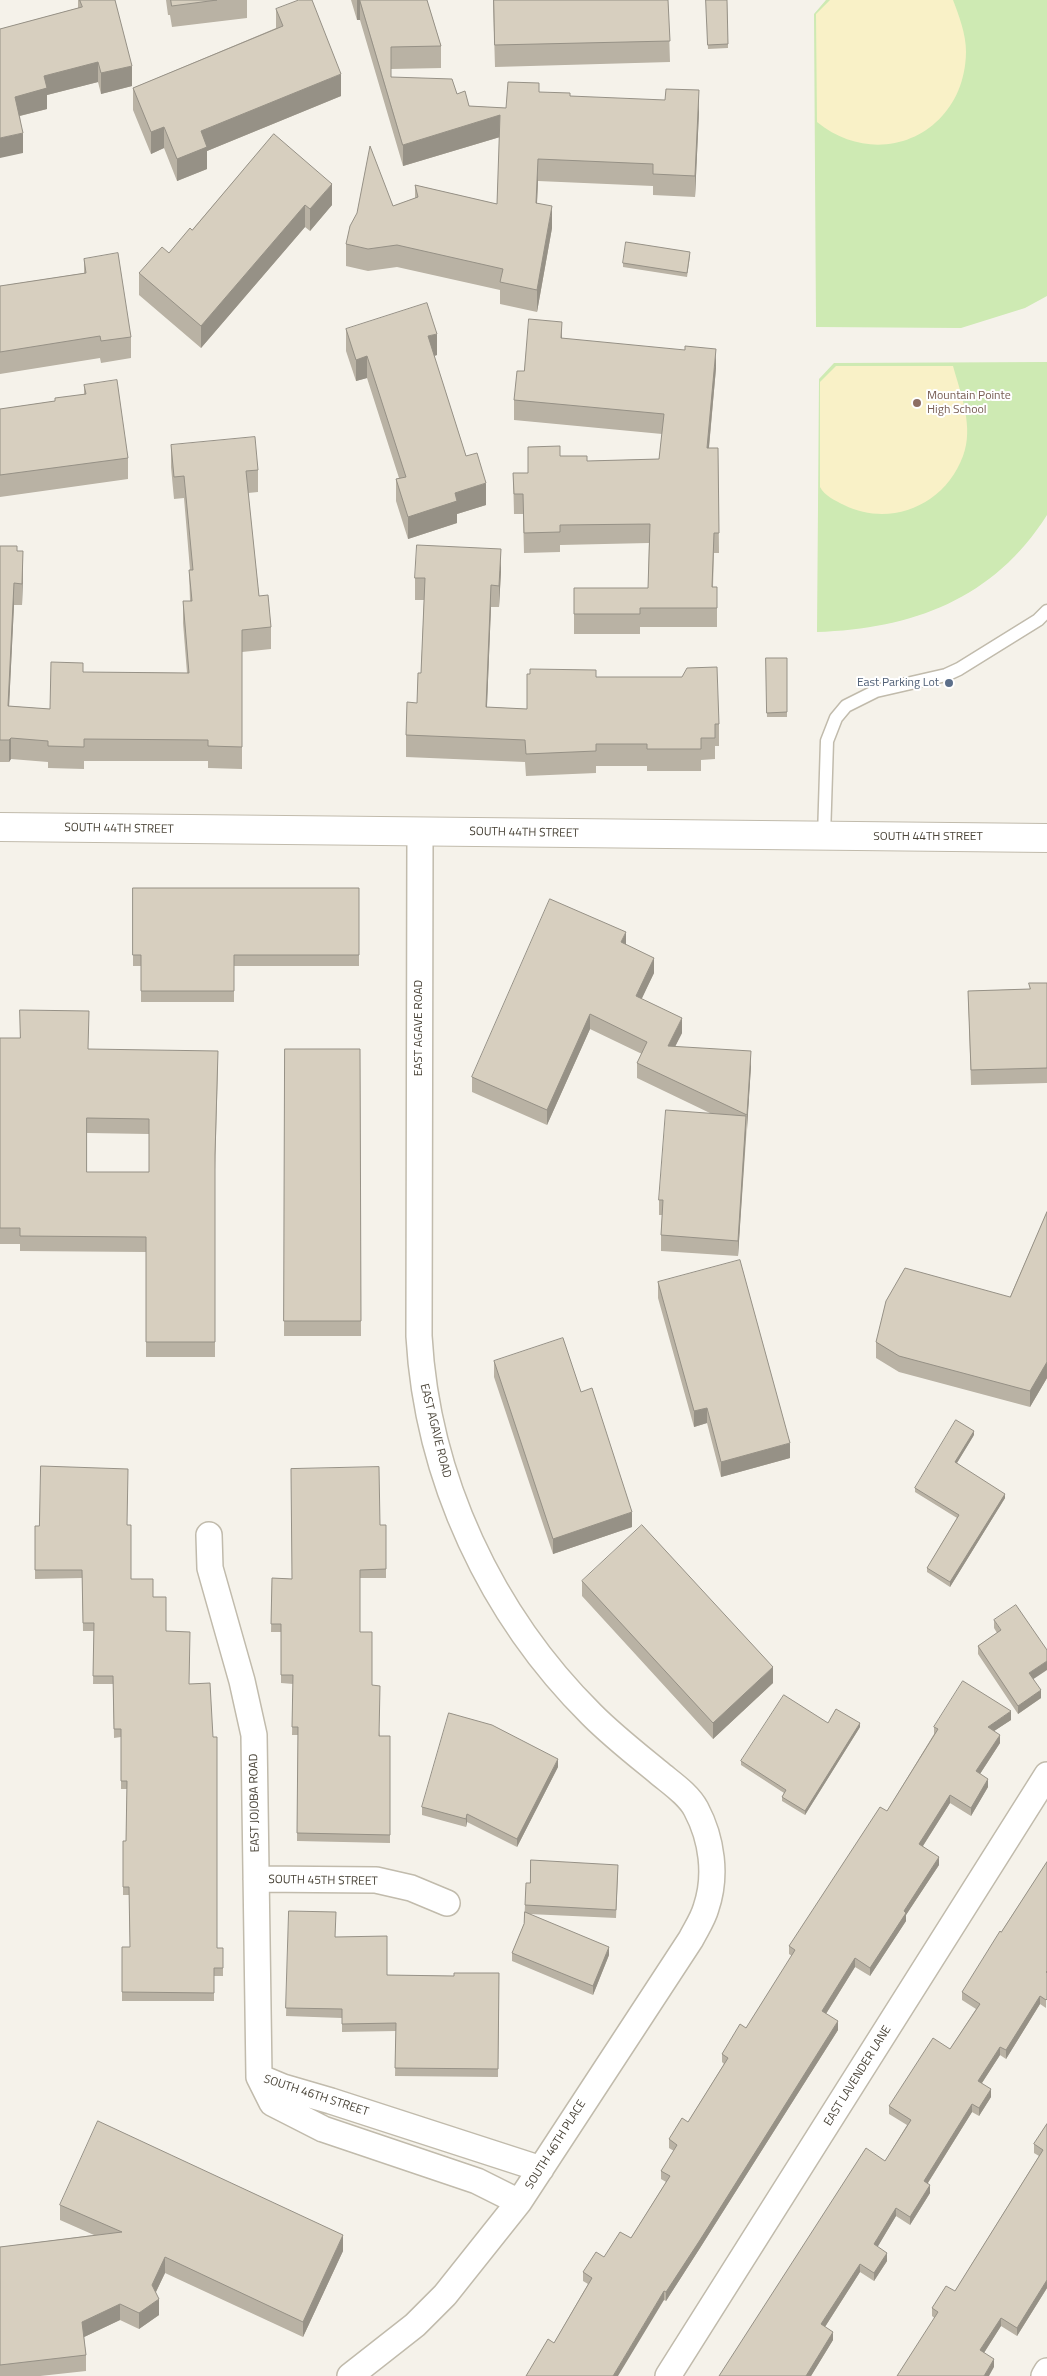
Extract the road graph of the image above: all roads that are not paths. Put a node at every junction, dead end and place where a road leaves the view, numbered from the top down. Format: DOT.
graph roads {
  1 [pos="1047,611"];
  2 [pos="0,827"];
  3 [pos="420,832"];
  4 [pos="824,837"];
  5 [pos="1047,838"];
  6 [pos="209,1535"];
  7 [pos="1047,1775"];
  8 [pos="712,1877"];
  9 [pos="256,1880"];
  10 [pos="447,1904"];
  11 [pos="259,2077"];
  12 [pos="541,2170"];
  13 [pos="519,2202"];
  14 [pos="1047,2370"];
  15 [pos="350,2376"];
  16 [pos="668,2376"];
  17 [pos="1044,2376"];
  1 -- 4 [label="lane"];
  2 -- 3 [label="street, SOUTH 44TH STREET"];
  3 -- 4 [label="street, SOUTH 44TH STREET"];
  3 -- 8 [label="street, EAST AGAVE ROAD"];
  4 -- 5 [label="street, SOUTH 44TH STREET"];
  6 -- 9 [label="street, EAST JOJOBA ROAD"];
  7 -- 16 [label="street, EAST LAVENDER LANE"];
  8 -- 12 [label="street, SOUTH 46TH PLACE"];
  9 -- 10 [label="street, SOUTH 45TH STREET"];
  9 -- 11 [label="street, EAST JOJOBA ROAD"];
  11 -- 12 [label="street, SOUTH 46TH STREET"];
  11 -- 13 [label="street, SOUTH 46TH STREET"];
  12 -- 13 [label="street, SOUTH 46TH PLACE"];
  13 -- 15 [label="street, SOUTH 46TH PLACE"];
  14 -- 17 [label="street"];
}
